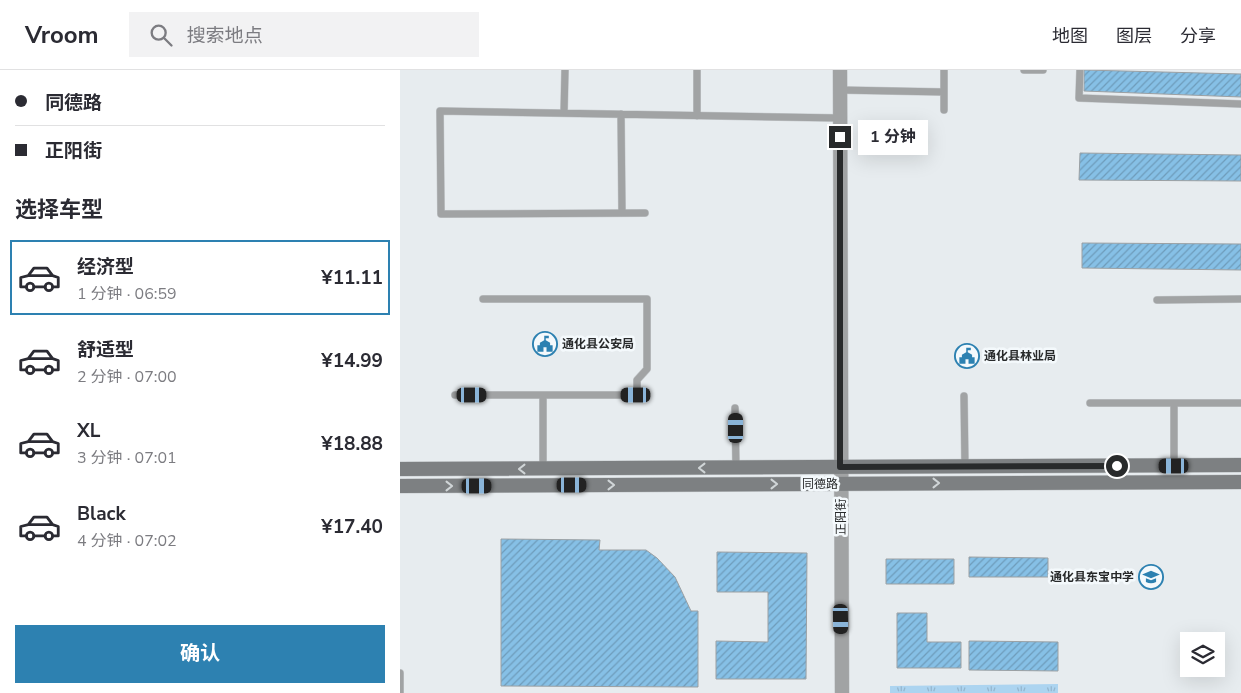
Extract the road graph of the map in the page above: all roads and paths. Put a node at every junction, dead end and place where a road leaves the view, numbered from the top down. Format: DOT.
graph roads {
  1 [pos="565,70"];
  2 [pos="698,70"];
  3 [pos="840,70"];
  4 [pos="944,70"];
  5 [pos="1024,70"];
  6 [pos="1043,70"];
  7 [pos="1080,70"];
  8 [pos="840,90"];
  9 [pos="944,92"];
  10 [pos="1241,104"];
  11 [pos="944,110"];
  12 [pos="564,114"];
  13 [pos="621,114"];
  14 [pos="697,116"];
  15 [pos="840,118"];
  16 [pos="622,213"];
  17 [pos="645,213"];
  18 [pos="483,299"];
  19 [pos="1241,299"];
  20 [pos="1157,300"];
  21 [pos="455,395"];
  22 [pos="543,395"];
  23 [pos="964,396"];
  24 [pos="1174,403"];
  25 [pos="1241,403"];
  26 [pos="1090,404"];
  27 [pos="735,408"];
  28 [pos="1241,465"];
  29 [pos="1174,466"];
  30 [pos="840,467"];
  31 [pos="964,467"];
  32 [pos="543,468"];
  33 [pos="736,468"];
  34 [pos="400,469"];
  35 [pos="1241,482"];
  36 [pos="841,484"];
  37 [pos="400,486"];
  38 [pos="400,673"];
  39 [pos="400,693"];
  40 [pos="842,693"];
  1 -- 12 [label="lane"];
  2 -- 14 [label="lane"];
  3 -- 8 [label="street, 正阳街"];
  4 -- 9 [label="lane"];
  5 -- 6 [label="lane"];
  7 -- 10 [label="lane"];
  8 -- 9 [label="lane"];
  8 -- 15 [label="street, 正阳街"];
  9 -- 11 [label="lane"];
  12 -- 13 [label="lane"];
  12 -- 16 [label="lane"];
  13 -- 14 [label="lane"];
  13 -- 16 [label="lane"];
  14 -- 15 [label="lane"];
  15 -- 30 [label="street, 正阳街"];
  16 -- 17 [label="lane"];
  18 -- 22 [label="lane"];
  19 -- 20 [label="lane"];
  21 -- 22 [label="lane"];
  22 -- 32 [label="lane"];
  23 -- 31 [label="lane"];
  24 -- 25 [label="lane"];
  24 -- 26 [label="lane"];
  24 -- 29 [label="lane"];
  27 -- 33 [label="lane"];
  28 -- 29 [label="main road, 同德路"];
  29 -- 31 [label="main road, 同德路"];
  30 -- 31 [label="main road, 同德路"];
  30 -- 33 [label="main road, 同德路"];
  30 -- 36 [label="street, 正阳街"];
  33 -- 32 [label="main road, 同德路, one-way"];
  32 -- 34 [label="main road, 同德路, one-way"];
  36 -- 35 [label="main road, 同德路, one-way"];
  37 -- 36 [label="main road, 同德路, one-way"];
  36 -- 40 [label="street, 正阳街"];
  38 -- 39 [label="lane"];
}
